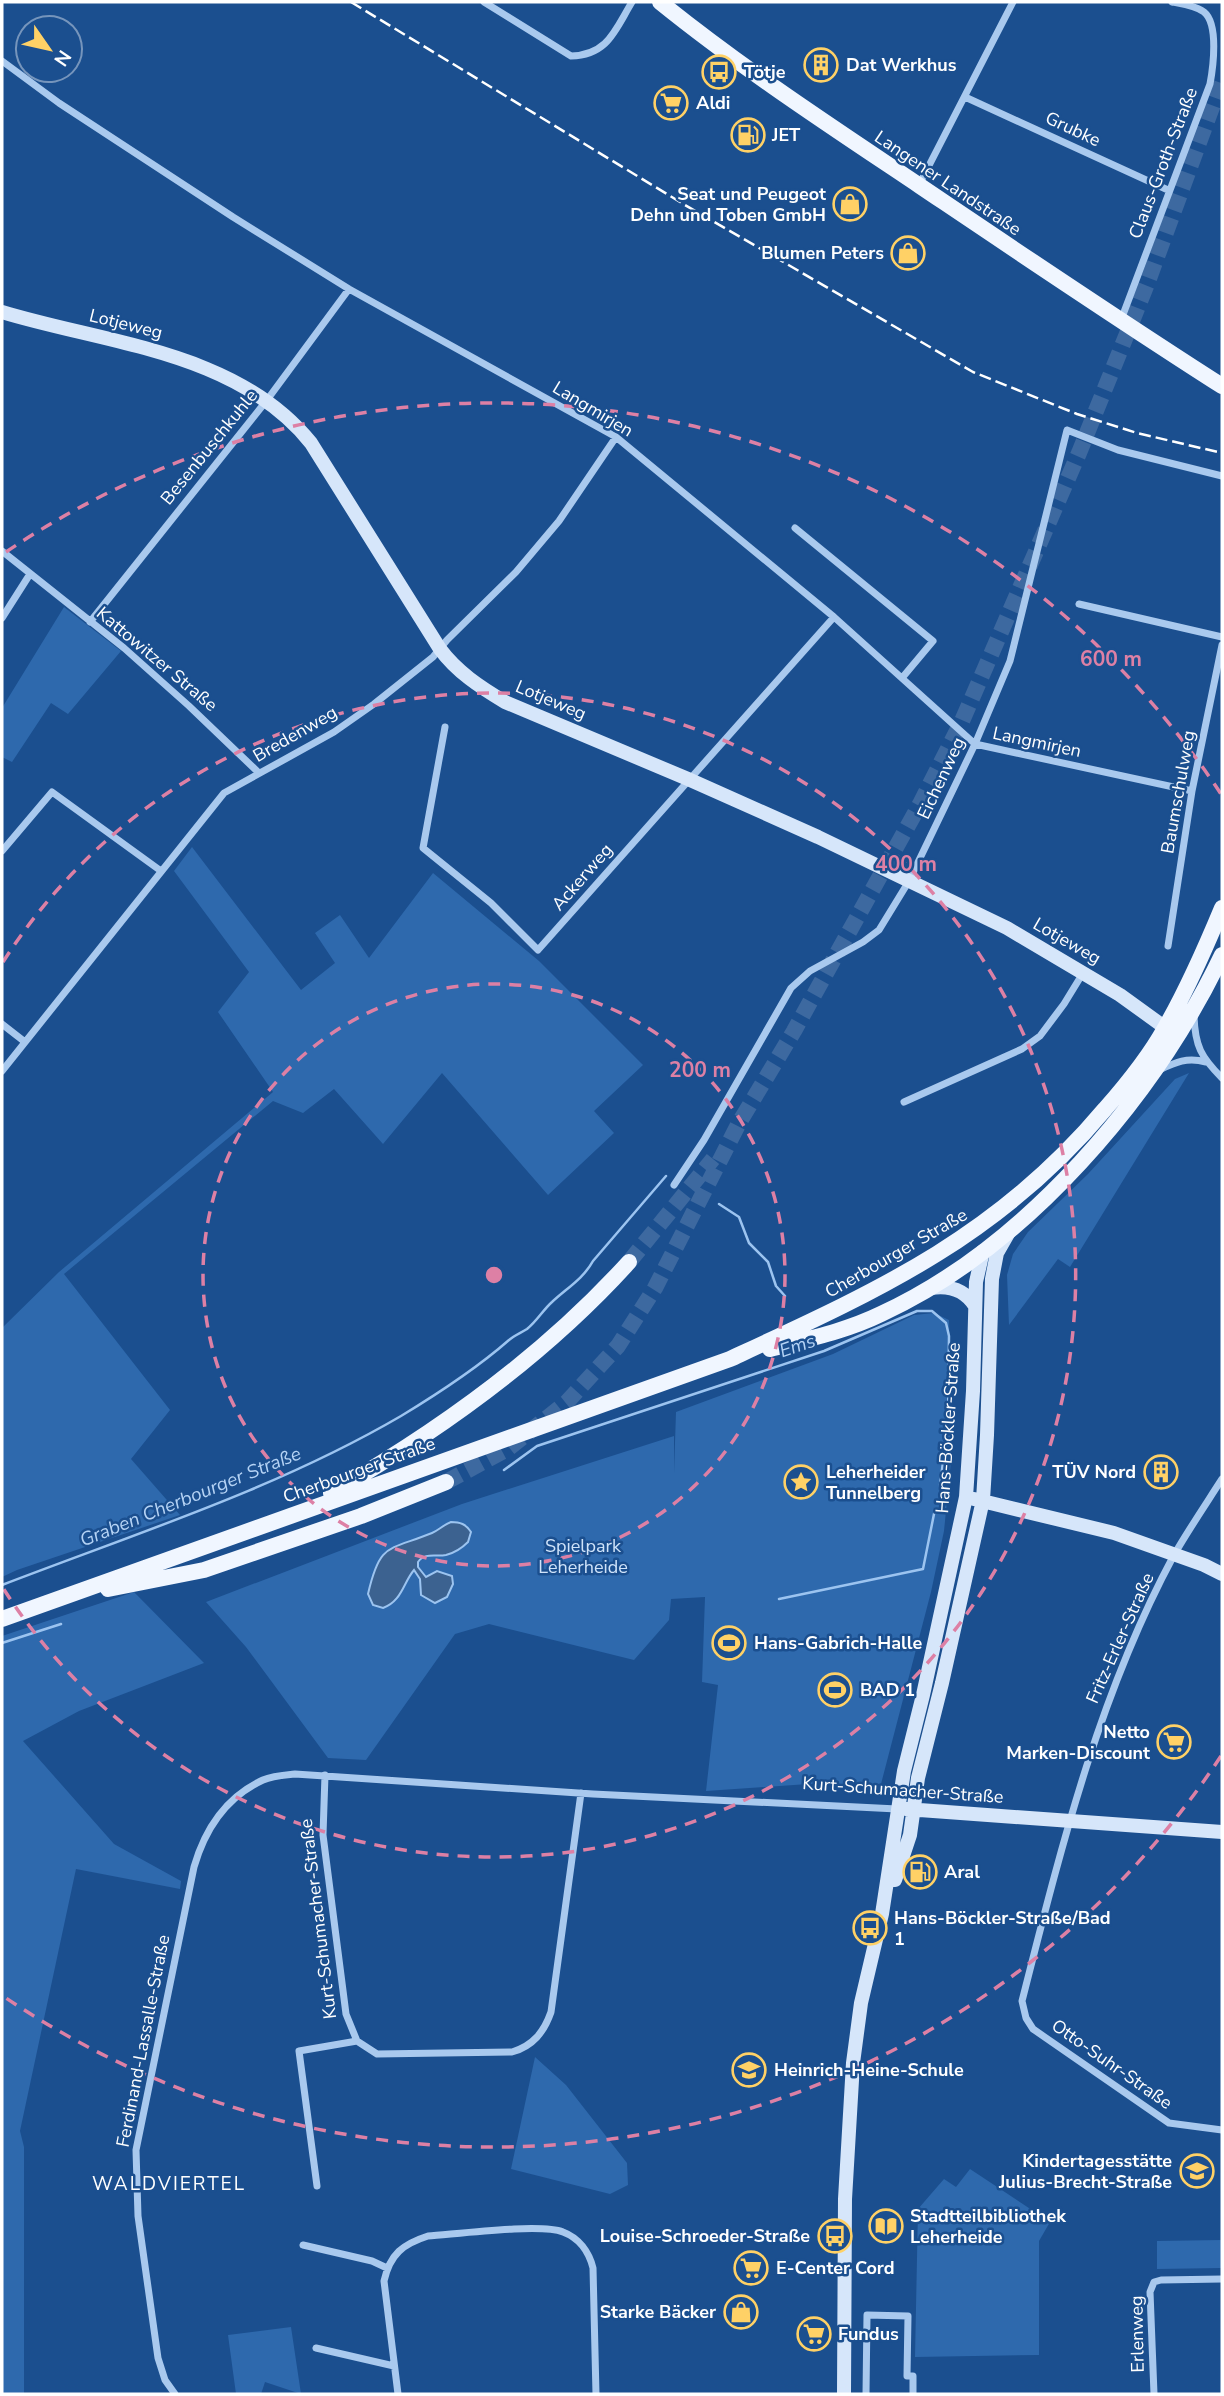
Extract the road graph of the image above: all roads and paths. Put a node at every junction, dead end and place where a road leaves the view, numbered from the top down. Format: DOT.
graph roads {
  1 [pos="484,2"];
  2 [pos="632,2"];
  3 [pos="660,2"];
  4 [pos="1013,2"];
  5 [pos="1172,2"];
  6 [pos="2,61"];
  7 [pos="965,97"];
  8 [pos="919,185"];
  9 [pos="1168,190"];
  10 [pos="349,289"];
  11 [pos="2,312"];
  12 [pos="1120,321"];
  13 [pos="1222,386"];
  14 [pos="267,400"];
  15 [pos="616,437"];
  16 [pos="1222,476"];
  17 [pos="795,527"];
  18 [pos="2,551"];
  19 [pos="30,574"];
  20 [pos="1079,604"];
  21 [pos="834,617"];
  22 [pos="2,618"];
  23 [pos="90,622"];
  24 [pos="1222,637"];
  25 [pos="1222,645"];
  26 [pos="440,649"];
  27 [pos="902,678"];
  28 [pos="445,727"];
  29 [pos="975,744"];
  30 [pos="259,772"];
  31 [pos="688,779"];
  32 [pos="1192,792"];
  33 [pos="2,851"];
  34 [pos="161,871"];
  35 [pos="909,881"];
  36 [pos="1222,908"];
  37 [pos="1168,946"];
  38 [pos="1222,955"];
  39 [pos="1083,972"];
  40 [pos="1193,1012"];
  41 [pos="2,1024"];
  42 [pos="1171,1033"];
  43 [pos="25,1042"];
  44 [pos="1206,1062"];
  45 [pos="2,1071"];
  46 [pos="1152,1074"];
  47 [pos="1222,1078"];
  48 [pos="904,1102"];
  49 [pos="674,1185"];
  50 [pos="1003,1210"];
  51 [pos="1017,1223"];
  52 [pos="962,1240"];
  53 [pos="983,1251"];
  54 [pos="629,1262"];
  55 [pos="993,1267"];
  56 [pos="931,1288"];
  57 [pos="975,1306"];
  58 [pos="730,1359"];
  59 [pos="1222,1479"];
  60 [pos="446,1482"];
  61 [pos="965,1497"];
  62 [pos="983,1500"];
  63 [pos="292,1515"];
  64 [pos="1175,1554"];
  65 [pos="1222,1574"];
  66 [pos="61,1598"];
  67 [pos="2,1619"];
  68 [pos="325,1775"];
  69 [pos="581,1793"];
  70 [pos="897,1809"];
  71 [pos="913,1810"];
  72 [pos="1068,1821"];
  73 [pos="1222,1832"];
  74 [pos="882,1914"];
  75 [pos="357,2041"];
  76 [pos="1222,2130"];
  77 [pos="317,2186"];
  78 [pos="303,2245"];
  79 [pos="387,2268"];
  80 [pos="1222,2279"];
  81 [pos="316,2348"];
  82 [pos="394,2366"];
  83 [pos="175,2394"];
  84 [pos="398,2394"];
  85 [pos="596,2394"];
  86 [pos="844,2394"];
  87 [pos="866,2394"];
  88 [pos="913,2394"];
  89 [pos="1154,2394"];
  1 -- 2 [label="street"];
  3 -- 8 [label="main road, Langener Landstraße"];
  4 -- 7 [label="street"];
  5 -- 9 [label="street, Claus-Groth-Straße"];
  6 -- 10 [label="street, Langmirjen"];
  7 -- 8 [label="street"];
  7 -- 9 [label="street, Grubke"];
  8 -- 12 [label="main road, Langener Landstraße"];
  9 -- 12 [label="street, Claus-Groth-Straße"];
  10 -- 14 [label="street, Besenbuschkuhle"];
  10 -- 15 [label="street, Langmirjen"];
  11 -- 14 [label="street, Lotjeweg"];
  12 -- 13 [label="main road, Langener Landstraße"];
  14 -- 23 [label="street, Besenbuschkuhle"];
  14 -- 26 [label="street, Lotjeweg"];
  15 -- 21 [label="street, Langmirjen"];
  15 -- 26 [label="street, Bredenweg"];
  16 -- 29 [label="street, Eichenweg"];
  17 -- 27 [label="street"];
  18 -- 19 [label="street, Kattowitzer Straße"];
  19 -- 22 [label="street"];
  19 -- 23 [label="street, Kattowitzer Straße"];
  20 -- 24 [label="street"];
  21 -- 27 [label="street, Langmirjen"];
  21 -- 31 [label="street, Ackerweg"];
  23 -- 30 [label="street, Kattowitzer Straße"];
  25 -- 32 [label="street, Baumschulweg"];
  26 -- 30 [label="street, Bredenweg"];
  26 -- 31 [label="street, Lotjeweg"];
  27 -- 29 [label="street, Langmirjen"];
  28 -- 31 [label="street, Ackerweg"];
  29 -- 32 [label="street, Langmirjen"];
  29 -- 35 [label="street, Eichenweg"];
  30 -- 34 [label="street, Bredenweg"];
  31 -- 35 [label="street, Lotjeweg"];
  32 -- 37 [label="street, Baumschulweg"];
  33 -- 34 [label="street"];
  34 -- 43 [label="street, Bredenweg"];
  35 -- 39 [label="street, Lotjeweg"];
  35 -- 49 [label="street, Eichenweg"];
  36 -- 42 [label="main road, Cherbourger Straße"];
  38 -- 40 [label="main road, Cherbourger Straße"];
  39 -- 42 [label="street, Lotjeweg"];
  39 -- 48 [label="street"];
  40 -- 42 [label="main road, Cherbourger Straße"];
  40 -- 44 [label="street"];
  41 -- 43 [label="street"];
  42 -- 46 [label="main road, Cherbourger Straße"];
  42 -- 50 [label="main road, Cherbourger Straße"];
  43 -- 45 [label="street, Bredenweg"];
  44 -- 46 [label="street"];
  44 -- 47 [label="street"];
  46 -- 51 [label="main road, Cherbourger Straße"];
  50 -- 52 [label="main road, Cherbourger Straße"];
  50 -- 53 [label="main road"];
  51 -- 53 [label="main road, Cherbourger Straße"];
  51 -- 55 [label="street, Hans-Böckler-Straße"];
  52 -- 53 [label="main road"];
  52 -- 58 [label="main road, Cherbourger Straße"];
  53 -- 55 [label="street"];
  53 -- 56 [label="main road, Cherbourger Straße"];
  53 -- 57 [label="street, Hans-Böckler-Straße"];
  54 -- 63 [label="main road"];
  55 -- 62 [label="street, Hans-Böckler-Straße"];
  56 -- 57 [label="street"];
  56 -- 58 [label="main road, Cherbourger Straße"];
  57 -- 61 [label="street, Hans-Böckler-Straße"];
  58 -- 63 [label="main road, Cherbourger Straße"];
  59 -- 64 [label="street, Fritz-Erler-Straße"];
  60 -- 66 [label="main road"];
  61 -- 62 [label="street"];
  61 -- 70 [label="street, Hans-Böckler-Straße"];
  62 -- 64 [label="street"];
  62 -- 71 [label="street, Hans-Böckler-Straße"];
  63 -- 66 [label="main road, Cherbourger Straße"];
  64 -- 65 [label="street"];
  64 -- 72 [label="street, Fritz-Erler-Straße"];
  66 -- 67 [label="main road, Cherbourger Straße"];
  68 -- 69 [label="street, Kurt-Schumacher-Straße"];
  68 -- 75 [label="street, Kurt-Schumacher-Straße"];
  68 -- 83 [label="street, Ferdinand-Lassalle-Straße"];
  69 -- 70 [label="street, Kurt-Schumacher-Straße"];
  69 -- 75 [label="street"];
  70 -- 71 [label="street, Kurt-Schumacher-Straße"];
  70 -- 74 [label="street, Hans-Böckler-Straße"];
  71 -- 72 [label="street, Kurt-Schumacher-Straße"];
  71 -- 74 [label="street, Hans-Böckler-Straße"];
  72 -- 73 [label="street, Kurt-Schumacher-Straße"];
  72 -- 76 [label="street, Otto-Suhr-Straße"];
  74 -- 86 [label="street, Hans-Böckler-Straße"];
  75 -- 77 [label="street"];
  78 -- 79 [label="street"];
  79 -- 82 [label="street"];
  79 -- 85 [label="street"];
  80 -- 89 [label="street, Erlenweg"];
  81 -- 82 [label="street"];
  82 -- 84 [label="street"];
  87 -- 88 [label="street"];
}
